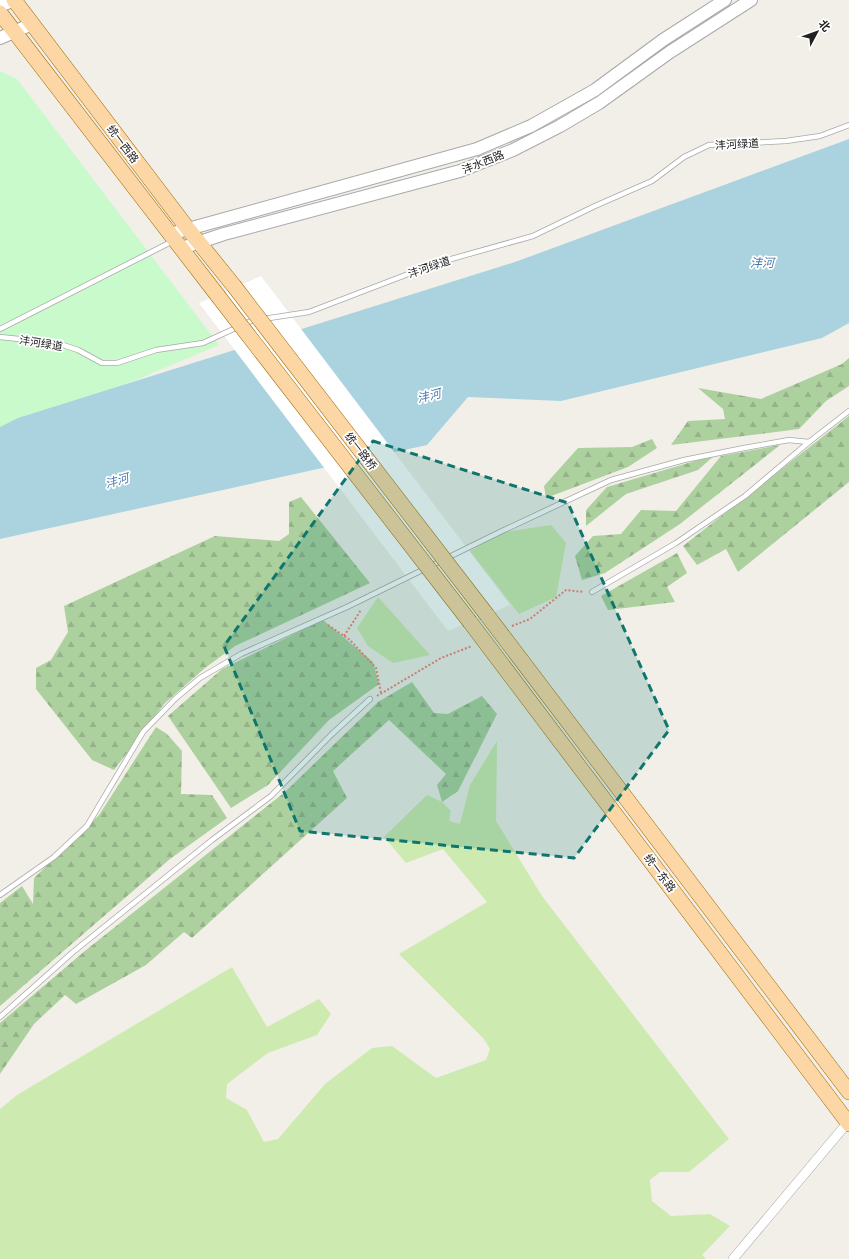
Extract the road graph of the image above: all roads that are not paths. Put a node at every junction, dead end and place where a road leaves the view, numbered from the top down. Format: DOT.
graph roads {
  1 [pos="14,0"];
  2 [pos="725,0"];
  3 [pos="751,0"];
  4 [pos="0,6"];
  5 [pos="0,13"];
  6 [pos="32,24"];
  7 [pos="15,32"];
  8 [pos="0,38"];
  9 [pos="849,125"];
  10 [pos="188,229"];
  11 [pos="176,241"];
  12 [pos="199,243"];
  13 [pos="234,286"];
  14 [pos="218,296"];
  15 [pos="0,329"];
  16 [pos="0,337"];
  17 [pos="849,411"];
  18 [pos="809,442"];
  19 [pos="592,592"];
  20 [pos="487,615"];
  21 [pos="470,622"];
  22 [pos="370,699"];
  23 [pos="0,895"];
  24 [pos="0,1016"];
  25 [pos="849,1092"];
  26 [pos="849,1122"];
  27 [pos="733,1259"];
  1 -- 4 [label="street"];
  1 -- 6 [label="main road, 统一西路"];
  2 -- 10 [label="street, 沣水西路"];
  3 -- 12 [label="street, 沣水西路"];
  5 -- 7 [label="main road, 统一西路"];
  6 -- 7 [label="street"];
  6 -- 10 [label="main road, 统一西路"];
  7 -- 8 [label="street"];
  7 -- 11 [label="main road, 统一西路"];
  9 -- 16 [label="lane, 沣河绿道"];
  10 -- 11 [label="street, 沣水西路"];
  10 -- 12 [label="main road, 统一西路"];
  11 -- 12 [label="street, 沣水西路"];
  11 -- 14 [label="main road, 统一西路"];
  11 -- 15 [label="lane"];
  12 -- 13 [label="main road, 统一西路"];
  13 -- 20 [label="main road, 统一路桥, bridge"];
  14 -- 21 [label="main road, 统一路桥, bridge"];
  17 -- 18 [label="lane"];
  18 -- 19 [label="lane"];
  18 -- 23 [label="lane"];
  20 -- 25 [label="main road, 统一东路"];
  21 -- 26 [label="main road, 统一东路"];
  22 -- 24 [label="lane"];
  26 -- 27 [label="street"];
}
